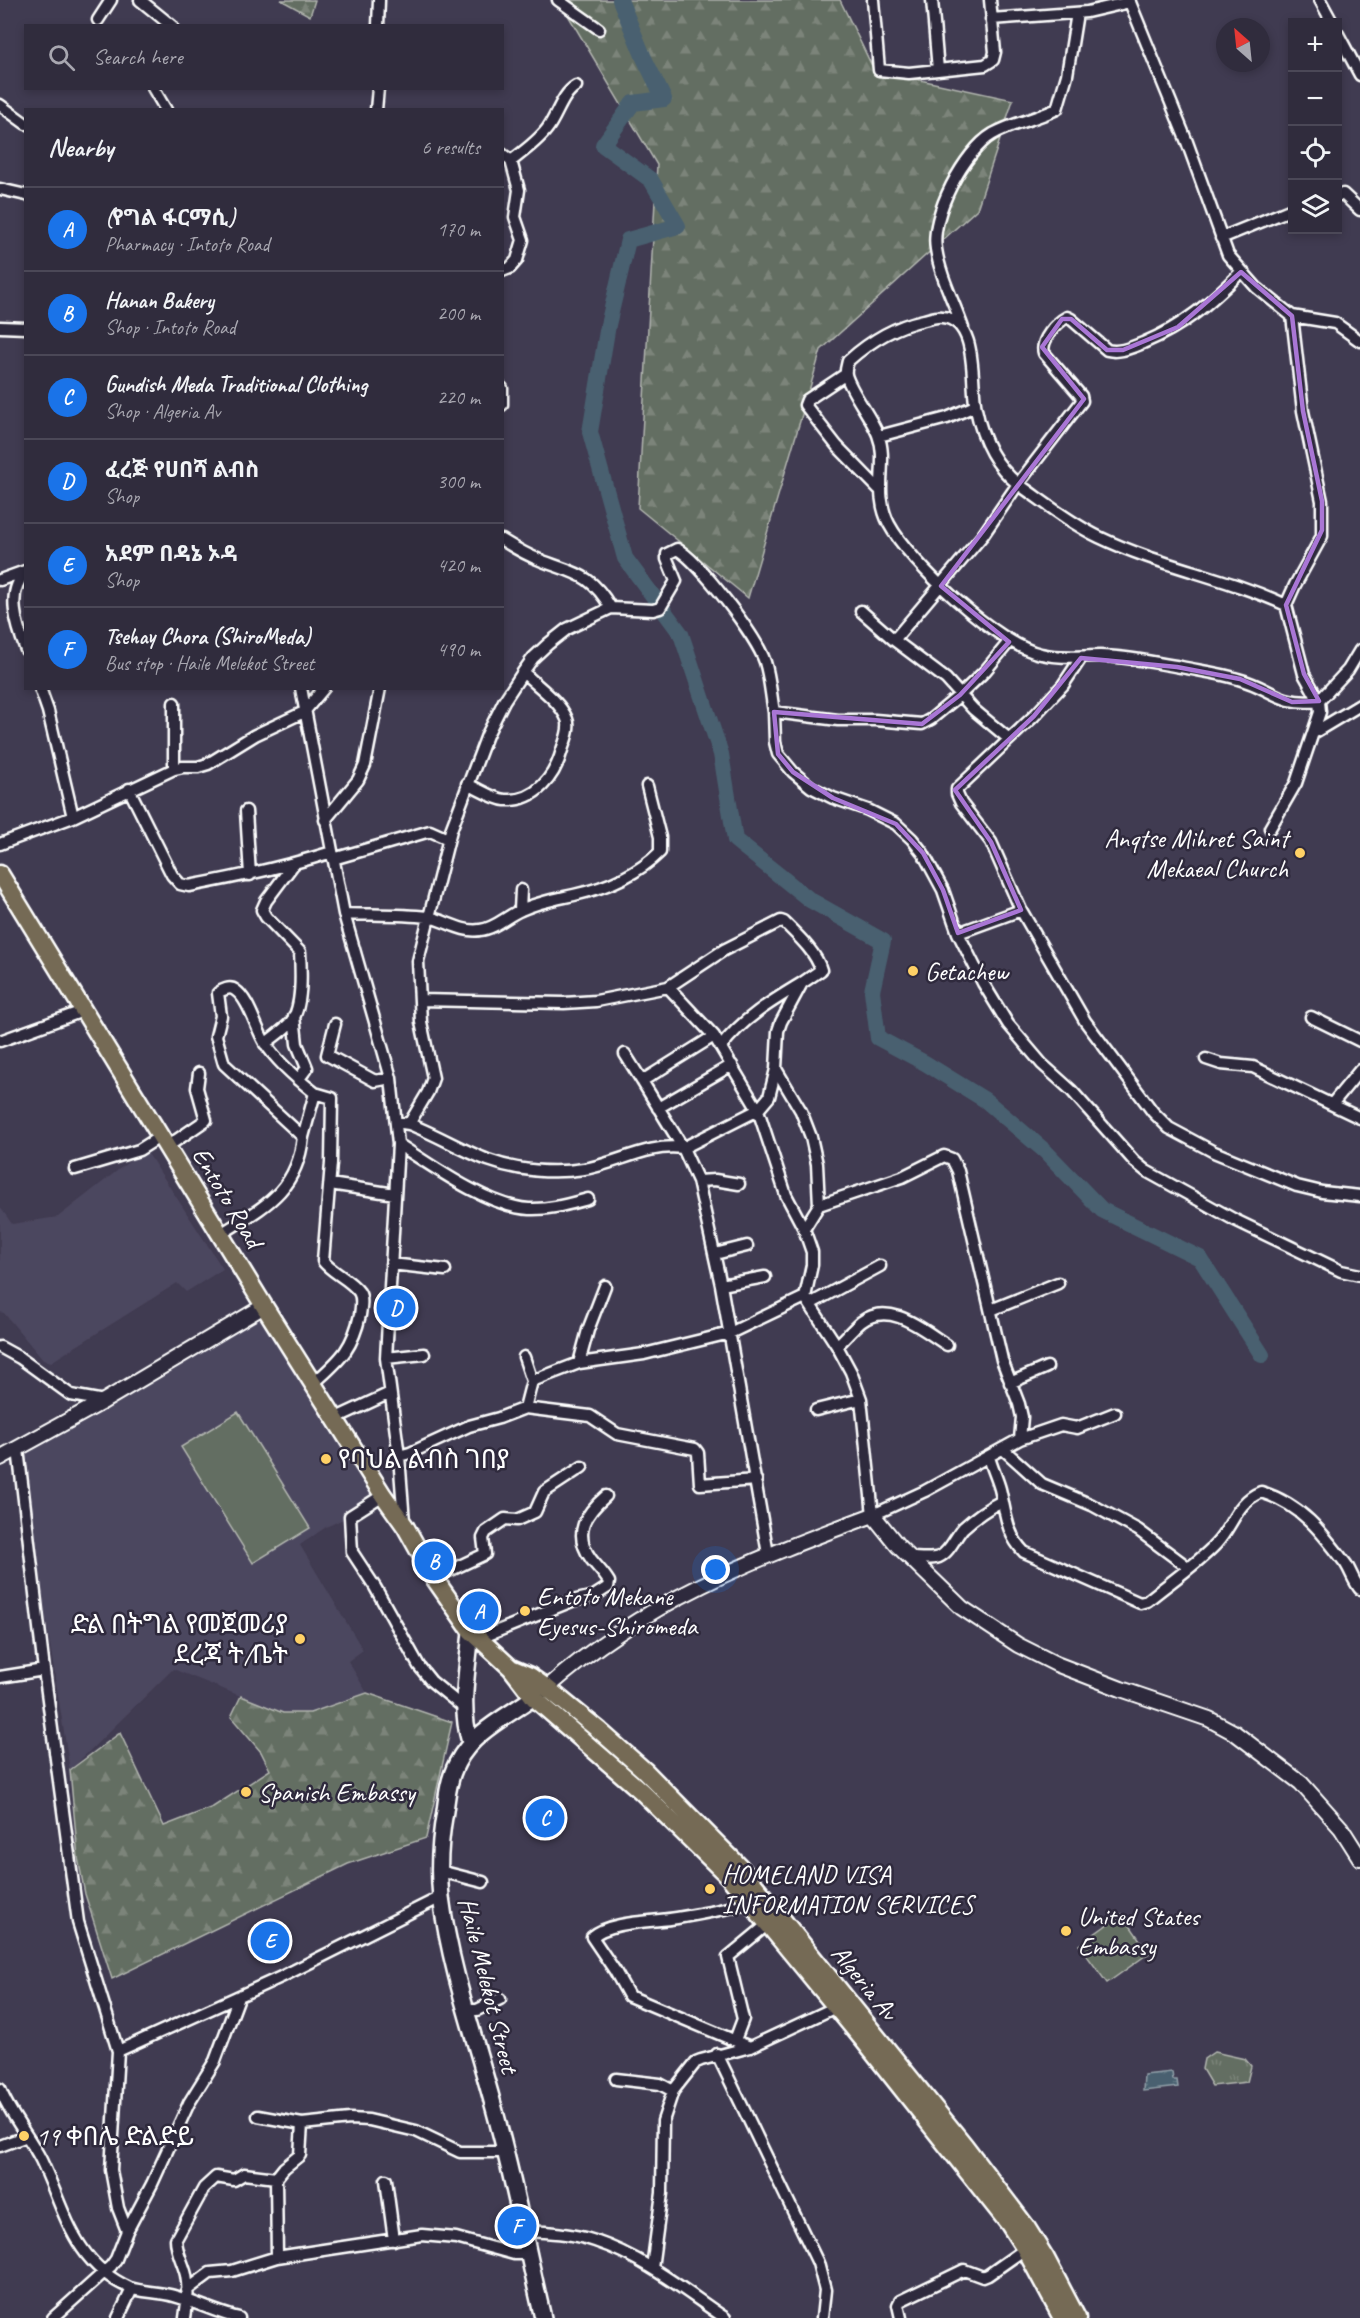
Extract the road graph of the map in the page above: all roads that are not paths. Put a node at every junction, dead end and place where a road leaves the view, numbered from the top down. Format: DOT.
graph roads {
  1 [pos="111,0"];
  2 [pos="140,0"];
  3 [pos="379,0"];
  4 [pos="558,0"];
  5 [pos="873,0"];
  6 [pos="932,0"];
  7 [pos="990,0"];
  8 [pos="1085,0"];
  9 [pos="1320,0"];
  10 [pos="1130,1"];
  11 [pos="1082,12"];
  12 [pos="1330,18"];
  13 [pos="992,19"];
  14 [pos="98,20"];
  15 [pos="170,24"];
  16 [pos="378,24"];
  17 [pos="599,29"];
  18 [pos="1342,41"];
  19 [pos="938,70"];
  20 [pos="1360,75"];
  21 [pos="576,86"];
  22 [pos="154,90"];
  23 [pos="378,90"];
  24 [pos="0,105"];
  25 [pos="165,108"];
  26 [pos="376,108"];
  27 [pos="24,123"];
  28 [pos="507,158"];
  29 [pos="0,189"];
  30 [pos="1342,194"];
  31 [pos="24,195"];
  32 [pos="1360,210"];
  33 [pos="1288,211"];
  34 [pos="1221,238"];
  35 [pos="504,270"];
  36 [pos="1241,272"];
  37 [pos="1292,316"];
  38 [pos="0,327"];
  39 [pos="24,328"];
  40 [pos="964,331"];
  41 [pos="1360,341"];
  42 [pos="846,374"];
  43 [pos="975,406"];
  44 [pos="879,436"];
  45 [pos="1018,484"];
  46 [pos="879,489"];
  47 [pos="504,541"];
  48 [pos="24,573"];
  49 [pos="24,574"];
  50 [pos="0,579"];
  51 [pos="941,586"];
  52 [pos="1286,605"];
  53 [pos="611,608"];
  54 [pos="861,611"];
  55 [pos="894,640"];
  56 [pos="1009,642"];
  57 [pos="24,645"];
  58 [pos="1360,650"];
  59 [pos="1081,658"];
  60 [pos="523,672"];
  61 [pos="41,690"];
  62 [pos="301,690"];
  63 [pos="322,690"];
  64 [pos="380,690"];
  65 [pos="960,695"];
  66 [pos="1320,701"];
  67 [pos="174,704"];
  68 [pos="1360,705"];
  69 [pos="304,712"];
  70 [pos="774,712"];
  71 [pos="1315,732"];
  72 [pos="1009,739"];
  73 [pos="174,769"];
  74 [pos="467,784"];
  75 [pos="646,786"];
  76 [pos="129,789"];
  77 [pos="246,811"];
  78 [pos="73,817"];
  79 [pos="325,820"];
  80 [pos="1270,828"];
  81 [pos="448,839"];
  82 [pos="0,844"];
  83 [pos="333,855"];
  84 [pos="294,864"];
  85 [pos="0,873"];
  86 [pos="250,875"];
  87 [pos="521,890"];
  88 [pos="520,910"];
  89 [pos="1022,910"];
  90 [pos="344,914"];
  91 [pos="430,918"];
  92 [pos="958,933"];
  93 [pos="802,983"];
  94 [pos="668,987"];
  95 [pos="420,1000"];
  96 [pos="83,1011"];
  97 [pos="294,1017"];
  98 [pos="1311,1017"];
  99 [pos="335,1024"];
  100 [pos="714,1036"];
  101 [pos="0,1041"];
  102 [pos="1360,1041"];
  103 [pos="265,1044"];
  104 [pos="721,1047"];
  105 [pos="625,1054"];
  106 [pos="1206,1059"];
  107 [pos="732,1065"];
  108 [pos="776,1069"];
  109 [pos="1360,1070"];
  110 [pos="199,1072"];
  111 [pos="391,1078"];
  112 [pos="298,1080"];
  113 [pos="642,1081"];
  114 [pos="315,1093"];
  115 [pos="1332,1104"];
  116 [pos="657,1108"];
  117 [pos="758,1110"];
  118 [pos="1360,1118"];
  119 [pos="396,1122"];
  120 [pos="409,1124"];
  121 [pos="303,1137"];
  122 [pos="164,1141"];
  123 [pos="398,1144"];
  124 [pos="682,1148"];
  125 [pos="75,1169"];
  126 [pos="698,1181"];
  127 [pos="330,1184"];
  128 [pos="739,1184"];
  129 [pos="395,1194"];
  130 [pos="1360,1196"];
  131 [pos="588,1199"];
  132 [pos="819,1205"];
  133 [pos="804,1229"];
  134 [pos="221,1233"];
  135 [pos="747,1246"];
  136 [pos="715,1254"];
  137 [pos="391,1264"];
  138 [pos="880,1266"];
  139 [pos="444,1270"];
  140 [pos="1360,1275"];
  141 [pos="765,1277"];
  142 [pos="1058,1283"];
  143 [pos="721,1285"];
  144 [pos="605,1286"];
  145 [pos="808,1300"];
  146 [pos="264,1306"];
  147 [pos="991,1310"];
  148 [pos="730,1333"];
  149 [pos="947,1345"];
  150 [pos="837,1346"];
  151 [pos="0,1347"];
  152 [pos="424,1354"];
  153 [pos="524,1357"];
  154 [pos="386,1358"];
  155 [pos="579,1363"];
  156 [pos="1047,1367"];
  157 [pos="532,1381"];
  158 [pos="1011,1383"];
  159 [pos="313,1384"];
  160 [pos="390,1393"];
  161 [pos="861,1399"];
  162 [pos="104,1401"];
  163 [pos="525,1408"];
  164 [pos="816,1410"];
  165 [pos="1115,1413"];
  166 [pos="336,1418"];
  167 [pos="1020,1439"];
  168 [pos="18,1449"];
  169 [pos="1003,1449"];
  170 [pos="399,1456"];
  171 [pos="989,1457"];
  172 [pos="0,1458"];
  173 [pos="582,1467"];
  174 [pos="756,1480"];
  175 [pos="383,1495"];
  176 [pos="606,1496"];
  177 [pos="1002,1501"];
  178 [pos="873,1515"];
  179 [pos="405,1526"];
  180 [pos="768,1554"];
  181 [pos="910,1558"];
  182 [pos="1188,1568"];
  183 [pos="434,1578"];
  184 [pos="1360,1589"];
  185 [pos="474,1635"];
  186 [pos="44,1670"];
  187 [pos="0,1677"];
  188 [pos="540,1693"];
  189 [pos="464,1708"];
  190 [pos="470,1742"];
  191 [pos="1360,1858"];
  192 [pos="440,1871"];
  193 [pos="483,1882"];
  194 [pos="441,1897"];
  195 [pos="750,1903"];
  196 [pos="768,1924"];
  197 [pos="239,1997"];
  198 [pos="500,1999"];
  199 [pos="836,2007"];
  200 [pos="466,2010"];
  201 [pos="735,2040"];
  202 [pos="750,2047"];
  203 [pos="118,2051"];
  204 [pos="717,2054"];
  205 [pos="616,2079"];
  206 [pos="0,2089"];
  207 [pos="673,2091"];
  208 [pos="258,2116"];
  209 [pos="302,2124"];
  210 [pos="27,2136"];
  211 [pos="0,2146"];
  212 [pos="506,2152"];
  213 [pos="276,2178"];
  214 [pos="386,2180"];
  215 [pos="126,2231"];
  216 [pos="523,2231"];
  217 [pos="394,2240"];
  218 [pos="1025,2249"];
  219 [pos="527,2253"];
  220 [pos="277,2257"];
  221 [pos="652,2268"];
  222 [pos="102,2271"];
  223 [pos="132,2289"];
  224 [pos="188,2295"];
  225 [pos="53,2318"];
  226 [pos="118,2318"];
  227 [pos="185,2318"];
  228 [pos="239,2318"];
  229 [pos="543,2318"];
  230 [pos="725,2318"];
  231 [pos="822,2318"];
  232 [pos="901,2318"];
  233 [pos="1062,2318"];
  234 [pos="1077,2318"];
  1 -- 14 [label="street"];
  2 -- 15 [label="street"];
  3 -- 16 [label="street"];
  4 -- 17 [label="street"];
  5 -- 19 [label="street"];
  6 -- 19 [label="street"];
  7 -- 13 [label="street"];
  8 -- 11 [label="street"];
  9 -- 12 [label="street"];
  10 -- 11 [label="street"];
  10 -- 34 [label="street"];
  11 -- 13 [label="street"];
  11 -- 40 [label="street"];
  13 -- 19 [label="street"];
  18 -- 20 [label="street"];
  21 -- 28 [label="street"];
  22 -- 25 [label="street"];
  23 -- 26 [label="street"];
  24 -- 27 [label="street"];
  28 -- 35 [label="street"];
  29 -- 31 [label="street"];
  30 -- 32 [label="street"];
  33 -- 34 [label="street"];
  34 -- 36 [label="street"];
  36 -- 37 [label="street"];
  36 -- 45 [label="street"];
  37 -- 41 [label="street"];
  37 -- 52 [label="street"];
  38 -- 39 [label="street"];
  40 -- 42 [label="street"];
  40 -- 43 [label="street"];
  42 -- 44 [label="street"];
  42 -- 46 [label="street"];
  43 -- 44 [label="street"];
  43 -- 45 [label="street"];
  44 -- 46 [label="street"];
  45 -- 51 [label="street"];
  45 -- 52 [label="street"];
  46 -- 51 [label="street"];
  47 -- 53 [label="street"];
  48 -- 50 [label="street"];
  49 -- 57 [label="street"];
  51 -- 55 [label="street"];
  51 -- 56 [label="street"];
  52 -- 66 [label="street"];
  53 -- 60 [label="street"];
  53 -- 70 [label="street"];
  54 -- 55 [label="street"];
  55 -- 65 [label="street"];
  56 -- 59 [label="street"];
  56 -- 65 [label="street"];
  58 -- 66 [label="street"];
  59 -- 66 [label="street"];
  59 -- 72 [label="street"];
  60 -- 74 [label="street"];
  60 -- 74 [label="street"];
  61 -- 78 [label="street"];
  62 -- 69 [label="street"];
  63 -- 69 [label="street"];
  64 -- 79 [label="street"];
  65 -- 70 [label="street"];
  65 -- 72 [label="street"];
  66 -- 71 [label="street"];
  67 -- 73 [label="street"];
  68 -- 71 [label="street"];
  69 -- 73 [label="street"];
  69 -- 79 [label="street"];
  70 -- 92 [label="street"];
  71 -- 80 [label="street"];
  72 -- 89 [label="street"];
  73 -- 76 [label="street"];
  74 -- 81 [label="street"];
  75 -- 88 [label="street"];
  76 -- 78 [label="street"];
  76 -- 86 [label="street"];
  77 -- 86 [label="street"];
  78 -- 82 [label="street"];
  79 -- 83 [label="street"];
  81 -- 83 [label="street"];
  81 -- 91 [label="street"];
  83 -- 84 [label="street"];
  83 -- 90 [label="street"];
  84 -- 86 [label="street"];
  84 -- 97 [label="street"];
  85 -- 96 [label="main road, Entoto Road"];
  87 -- 88 [label="street"];
  88 -- 91 [label="street"];
  89 -- 92 [label="street"];
  89 -- 130 [label="street"];
  90 -- 91 [label="street"];
  90 -- 111 [label="street"];
  91 -- 95 [label="street"];
  92 -- 140 [label="street"];
  93 -- 94 [label="street"];
  93 -- 104 [label="street"];
  93 -- 108 [label="street"];
  94 -- 95 [label="street"];
  94 -- 100 [label="street"];
  95 -- 120 [label="street"];
  96 -- 101 [label="street"];
  96 -- 122 [label="main road, Entoto Road"];
  97 -- 103 [label="street"];
  97 -- 112 [label="street"];
  98 -- 102 [label="street"];
  99 -- 111 [label="street"];
  100 -- 104 [label="street"];
  100 -- 113 [label="street"];
  103 -- 112 [label="street"];
  103 -- 121 [label="street"];
  104 -- 107 [label="street"];
  105 -- 113 [label="street"];
  106 -- 115 [label="street"];
  107 -- 116 [label="street"];
  107 -- 117 [label="street"];
  108 -- 117 [label="street"];
  108 -- 132 [label="street"];
  109 -- 115 [label="street"];
  110 -- 122 [label="street"];
  111 -- 119 [label="street"];
  112 -- 114 [label="street"];
  113 -- 116 [label="street"];
  114 -- 121 [label="street"];
  114 -- 127 [label="street"];
  115 -- 118 [label="street"];
  116 -- 124 [label="street"];
  117 -- 124 [label="street"];
  117 -- 133 [label="street"];
  119 -- 120 [label="street"];
  119 -- 123 [label="street"];
  120 -- 124 [label="street"];
  121 -- 134 [label="street"];
  122 -- 125 [label="street"];
  122 -- 134 [label="main road, Entoto Road"];
  123 -- 129 [label="street"];
  123 -- 131 [label="street"];
  124 -- 126 [label="street"];
  126 -- 128 [label="street"];
  126 -- 136 [label="street"];
  127 -- 129 [label="street"];
  127 -- 159 [label="street"];
  129 -- 137 [label="street"];
  132 -- 133 [label="street"];
  132 -- 147 [label="street"];
  133 -- 145 [label="street"];
  134 -- 146 [label="main road, Entoto Road"];
  135 -- 136 [label="street"];
  136 -- 143 [label="street"];
  137 -- 139 [label="street"];
  137 -- 154 [label="street"];
  138 -- 145 [label="street"];
  141 -- 143 [label="street"];
  142 -- 147 [label="street"];
  143 -- 148 [label="street"];
  144 -- 155 [label="street"];
  145 -- 148 [label="street"];
  145 -- 150 [label="street"];
  146 -- 159 [label="main road, Entoto Road"];
  146 -- 162 [label="street"];
  147 -- 158 [label="street"];
  148 -- 155 [label="street"];
  148 -- 174 [label="street"];
  149 -- 150 [label="street"];
  150 -- 161 [label="street"];
  151 -- 162 [label="street"];
  152 -- 154 [label="street"];
  153 -- 157 [label="street"];
  154 -- 160 [label="street"];
  155 -- 157 [label="street"];
  156 -- 158 [label="street"];
  157 -- 163 [label="street"];
  158 -- 167 [label="street"];
  159 -- 166 [label="main road, Entoto Road"];
  160 -- 166 [label="street"];
  160 -- 170 [label="street"];
  161 -- 164 [label="street"];
  161 -- 178 [label="street"];
  162 -- 168 [label="street"];
  163 -- 170 [label="street"];
  163 -- 174 [label="street"];
  165 -- 167 [label="street"];
  166 -- 175 [label="main road, Entoto Road"];
  167 -- 169 [label="street"];
  168 -- 172 [label="street"];
  168 -- 186 [label="street"];
  169 -- 171 [label="street"];
  169 -- 182 [label="street"];
  170 -- 179 [label="street"];
  171 -- 177 [label="street"];
  171 -- 178 [label="street"];
  173 -- 183 [label="street"];
  174 -- 180 [label="street"];
  175 -- 179 [label="main road, Entoto Road"];
  175 -- 189 [label="street"];
  176 -- 185 [label="street"];
  177 -- 181 [label="street"];
  177 -- 182 [label="street"];
  178 -- 180 [label="street"];
  178 -- 181 [label="street"];
  179 -- 183 [label="main road, Entoto Road"];
  180 -- 188 [label="street"];
  181 -- 191 [label="street"];
  182 -- 184 [label="street"];
  183 -- 185 [label="main road, Entoto Road"];
  185 -- 188 [label="main road, Entoto Road"];
  185 -- 189 [label="main road"];
  186 -- 187 [label="street"];
  186 -- 203 [label="street"];
  188 -- 190 [label="main road, Haile Melekot Street"];
  188 -- 195 [label="main road, Algeria Av"];
  188 -- 234 [label="main road, Algeria Av"];
  189 -- 190 [label="main road"];
  190 -- 192 [label="main road, Haile Melekot Street"];
  192 -- 193 [label="street"];
  192 -- 194 [label="main road, Haile Melekot Street"];
  194 -- 197 [label="street"];
  194 -- 200 [label="main road, Haile Melekot Street"];
  195 -- 196 [label="main road, Algeria Av"];
  195 -- 201 [label="street"];
  196 -- 199 [label="main road, Algeria Av"];
  196 -- 201 [label="street"];
  197 -- 203 [label="street"];
  197 -- 215 [label="street"];
  198 -- 200 [label="street"];
  199 -- 202 [label="street"];
  199 -- 218 [label="main road, Algeria Av"];
  200 -- 212 [label="main road, Haile Melekot Street"];
  201 -- 202 [label="street"];
  202 -- 204 [label="street"];
  203 -- 215 [label="street"];
  204 -- 207 [label="street"];
  204 -- 231 [label="street"];
  205 -- 207 [label="street"];
  206 -- 210 [label="street"];
  207 -- 221 [label="street"];
  208 -- 209 [label="street"];
  209 -- 212 [label="street"];
  209 -- 213 [label="street"];
  210 -- 211 [label="street"];
  210 -- 222 [label="street"];
  212 -- 216 [label="main road, Haile Melekot Street"];
  213 -- 220 [label="street"];
  213 -- 224 [label="street"];
  214 -- 217 [label="street"];
  215 -- 222 [label="street"];
  216 -- 219 [label="main road, Haile Melekot Street"];
  216 -- 221 [label="street"];
  217 -- 219 [label="street"];
  217 -- 220 [label="street"];
  218 -- 232 [label="street"];
  218 -- 233 [label="main road, Algeria Av"];
  219 -- 229 [label="main road, Haile Melekot Street"];
  220 -- 224 [label="street"];
  221 -- 230 [label="street"];
  222 -- 223 [label="street"];
  222 -- 225 [label="street"];
  223 -- 224 [label="street"];
  223 -- 226 [label="street"];
  224 -- 227 [label="street"];
  224 -- 228 [label="street"];
}
